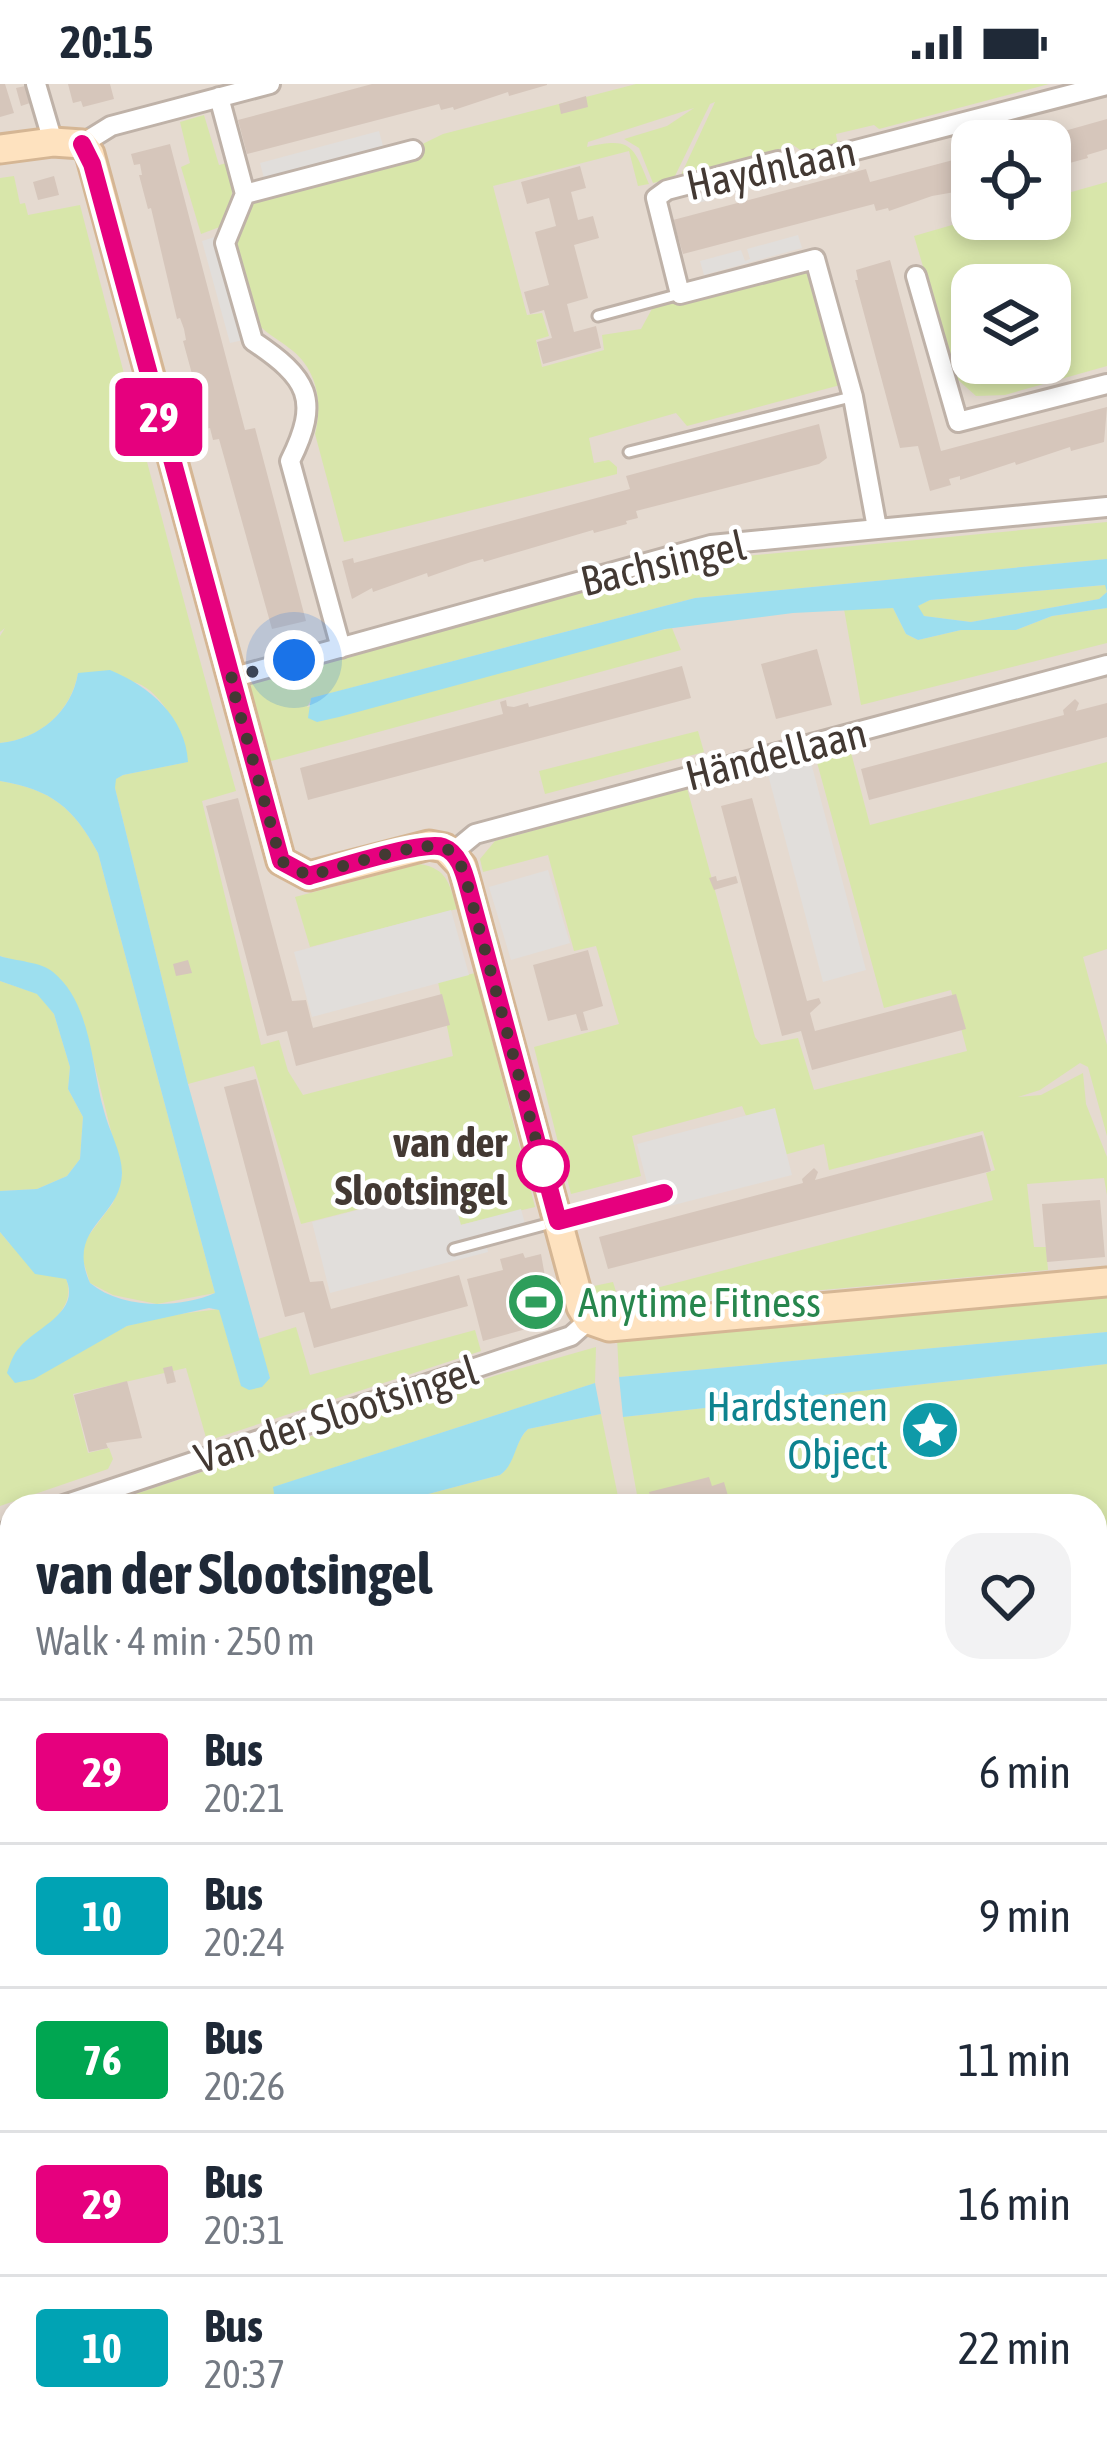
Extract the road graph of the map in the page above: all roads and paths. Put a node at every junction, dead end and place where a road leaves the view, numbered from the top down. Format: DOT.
graph roads {
  1 [pos="36,84"];
  2 [pos="270,84"];
  3 [pos="1107,85"];
  4 [pos="225,92"];
  5 [pos="52,142"];
  6 [pos="82,144"];
  7 [pos="0,149"];
  8 [pos="413,150"];
  9 [pos="244,194"];
  10 [pos="916,276"];
  11 [pos="680,294"];
  12 [pos="598,316"];
  13 [pos="1107,384"];
  14 [pos="853,397"];
  15 [pos="628,452"];
  16 [pos="1107,507"];
  17 [pos="877,528"];
  18 [pos="341,647"];
  19 [pos="1107,665"];
  20 [pos="230,678"];
  21 [pos="452,853"];
  22 [pos="664,1193"];
  23 [pos="558,1221"];
  24 [pos="454,1249"];
  25 [pos="1107,1282"];
  26 [pos="589,1320"];
  27 [pos="97,1494"];
  1 -- 5 [label="street"];
  2 -- 4 [label="street"];
  3 -- 11 [label="street, Haydnlaan"];
  4 -- 6 [label="street"];
  4 -- 9 [label="street"];
  5 -- 6 [label="street"];
  5 -- 7 [label="street"];
  6 -- 20 [label="street"];
  8 -- 9 [label="street"];
  9 -- 18 [label="street"];
  10 -- 13 [label="street"];
  11 -- 12 [label="lane"];
  11 -- 14 [label="street"];
  14 -- 15 [label="lane"];
  14 -- 17 [label="street"];
  16 -- 17 [label="street, Bachsingel"];
  17 -- 18 [label="street, Bachsingel"];
  18 -- 20 [label="street, Bachsingel"];
  19 -- 21 [label="street, Händellaan"];
  20 -- 21 [label="street"];
  21 -- 23 [label="street"];
  22 -- 23 [label="lane"];
  23 -- 24 [label="lane"];
  23 -- 26 [label="street"];
  25 -- 26 [label="street"];
  26 -- 27 [label="street, Van der Slootsingel"];
}
